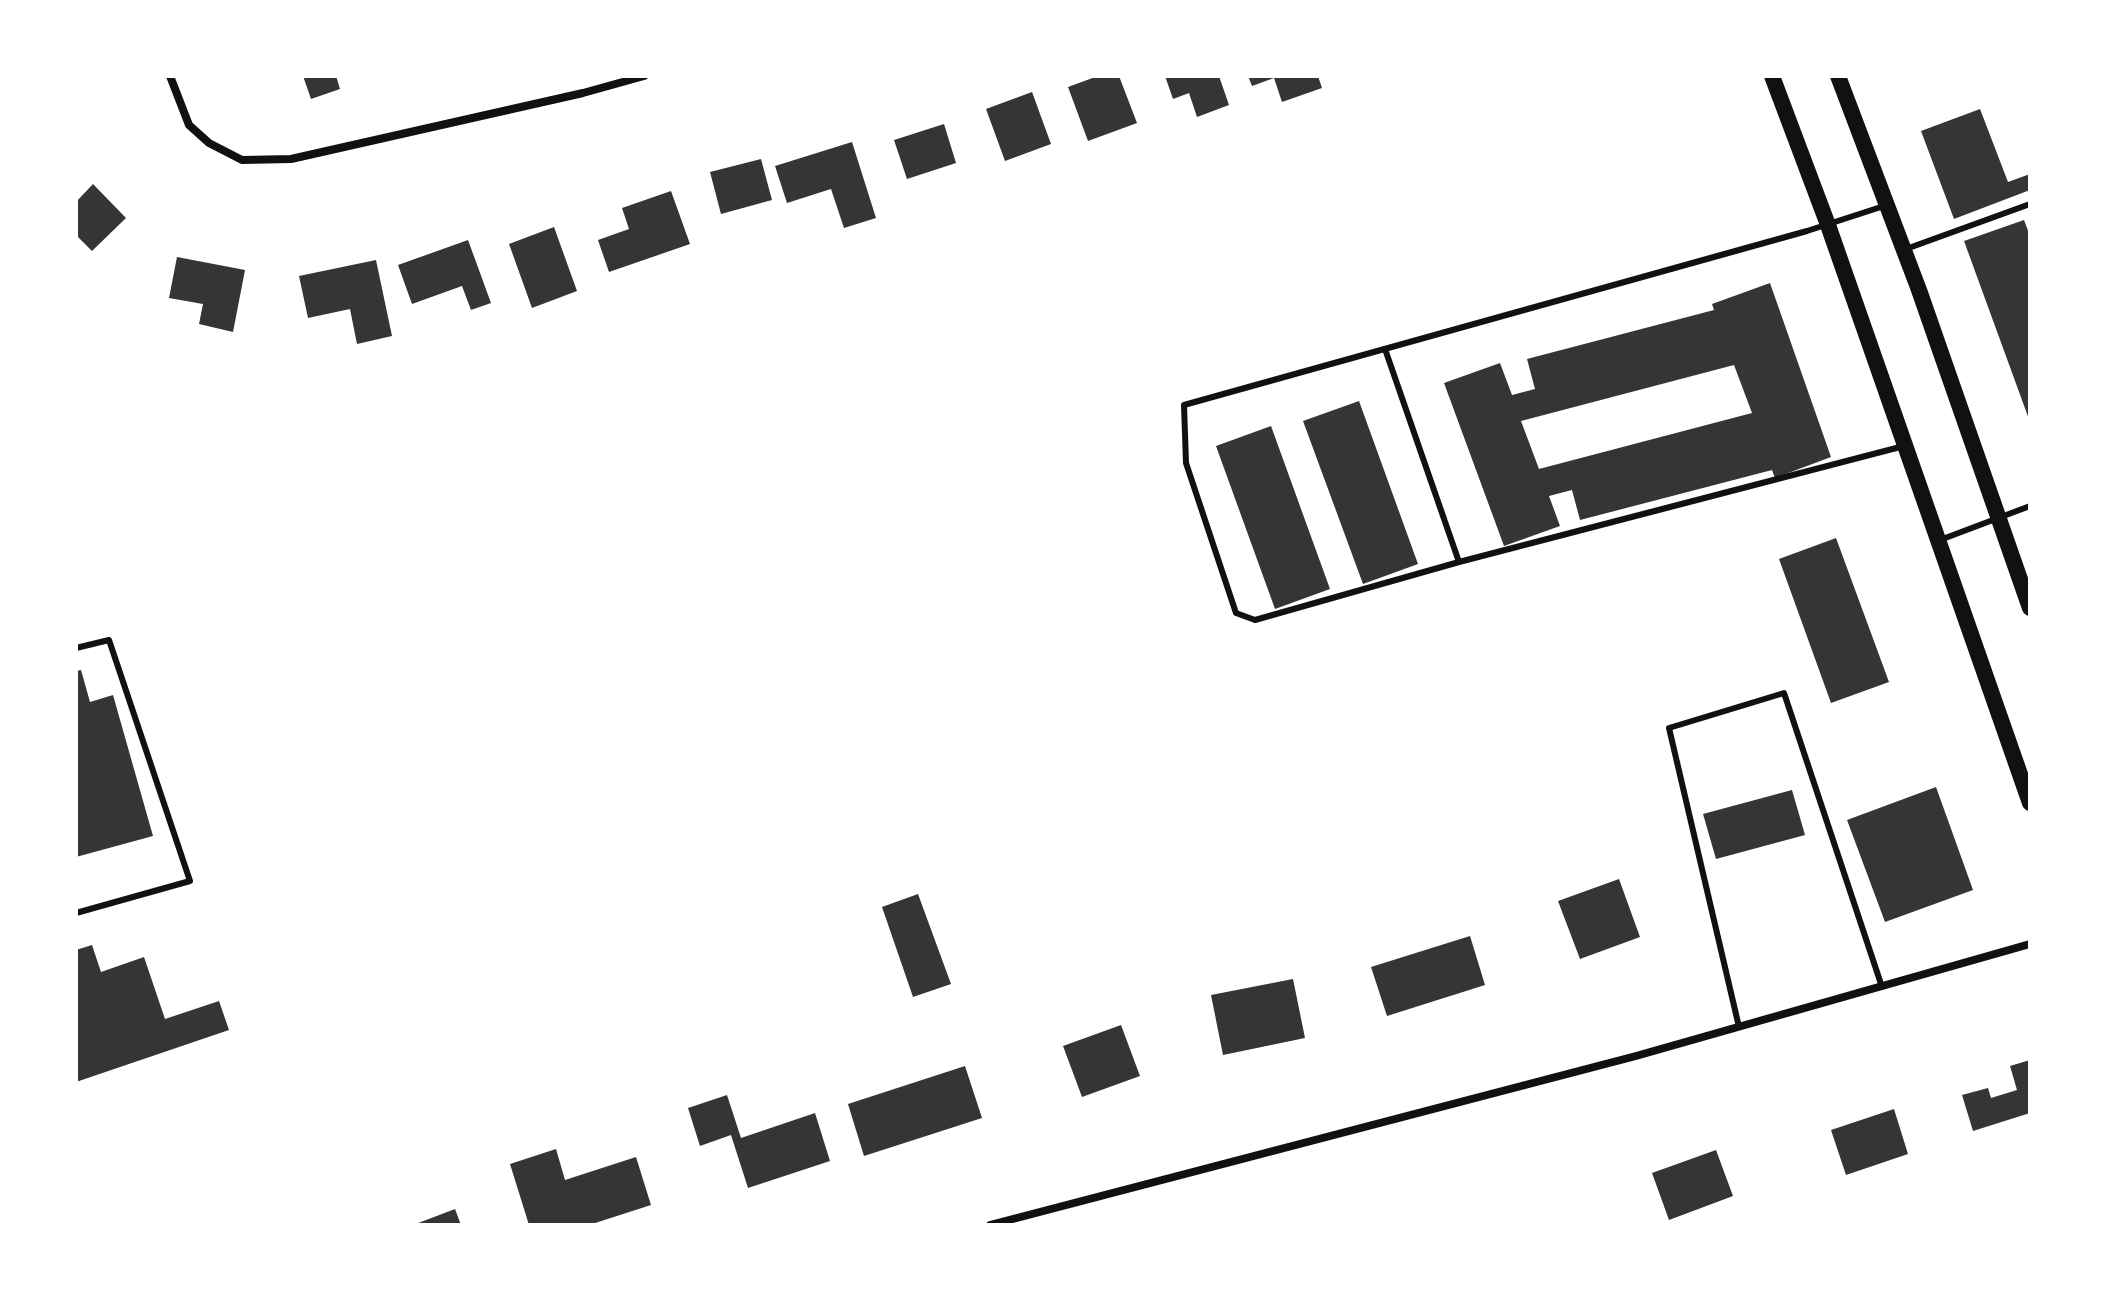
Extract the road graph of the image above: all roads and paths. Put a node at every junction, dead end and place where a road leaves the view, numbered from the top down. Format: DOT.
graph roads {
  1 [pos="170,76"];
  2 [pos="644,76"];
  3 [pos="1772,76"];
  4 [pos="1838,76"];
  5 [pos="2030,204"];
  6 [pos="1885,206"];
  7 [pos="1828,225"];
  8 [pos="1903,250"];
  9 [pos="1385,349"];
  10 [pos="1904,446"];
  11 [pos="2030,506"];
  12 [pos="1998,518"];
  13 [pos="1938,540"];
  14 [pos="1459,562"];
  15 [pos="2030,608"];
  16 [pos="76,648"];
  17 [pos="2030,803"];
  18 [pos="76,913"];
  19 [pos="2030,944"];
  20 [pos="1882,987"];
  21 [pos="1739,1027"];
  22 [pos="990,1225"];
  1 -- 2 [label="street"];
  3 -- 7 [label="main road"];
  4 -- 6 [label="main road"];
  5 -- 8 [label="lane"];
  6 -- 7 [label="lane"];
  6 -- 8 [label="main road"];
  7 -- 9 [label="lane"];
  7 -- 10 [label="main road"];
  8 -- 12 [label="main road"];
  9 -- 14 [label="lane"];
  9 -- 14 [label="lane"];
  10 -- 13 [label="main road"];
  10 -- 14 [label="lane"];
  11 -- 12 [label="lane"];
  12 -- 13 [label="lane"];
  12 -- 15 [label="main road"];
  13 -- 17 [label="main road"];
  16 -- 18 [label="lane"];
  19 -- 20 [label="street"];
  20 -- 21 [label="street"];
  20 -- 21 [label="lane"];
  21 -- 22 [label="street"];
}
